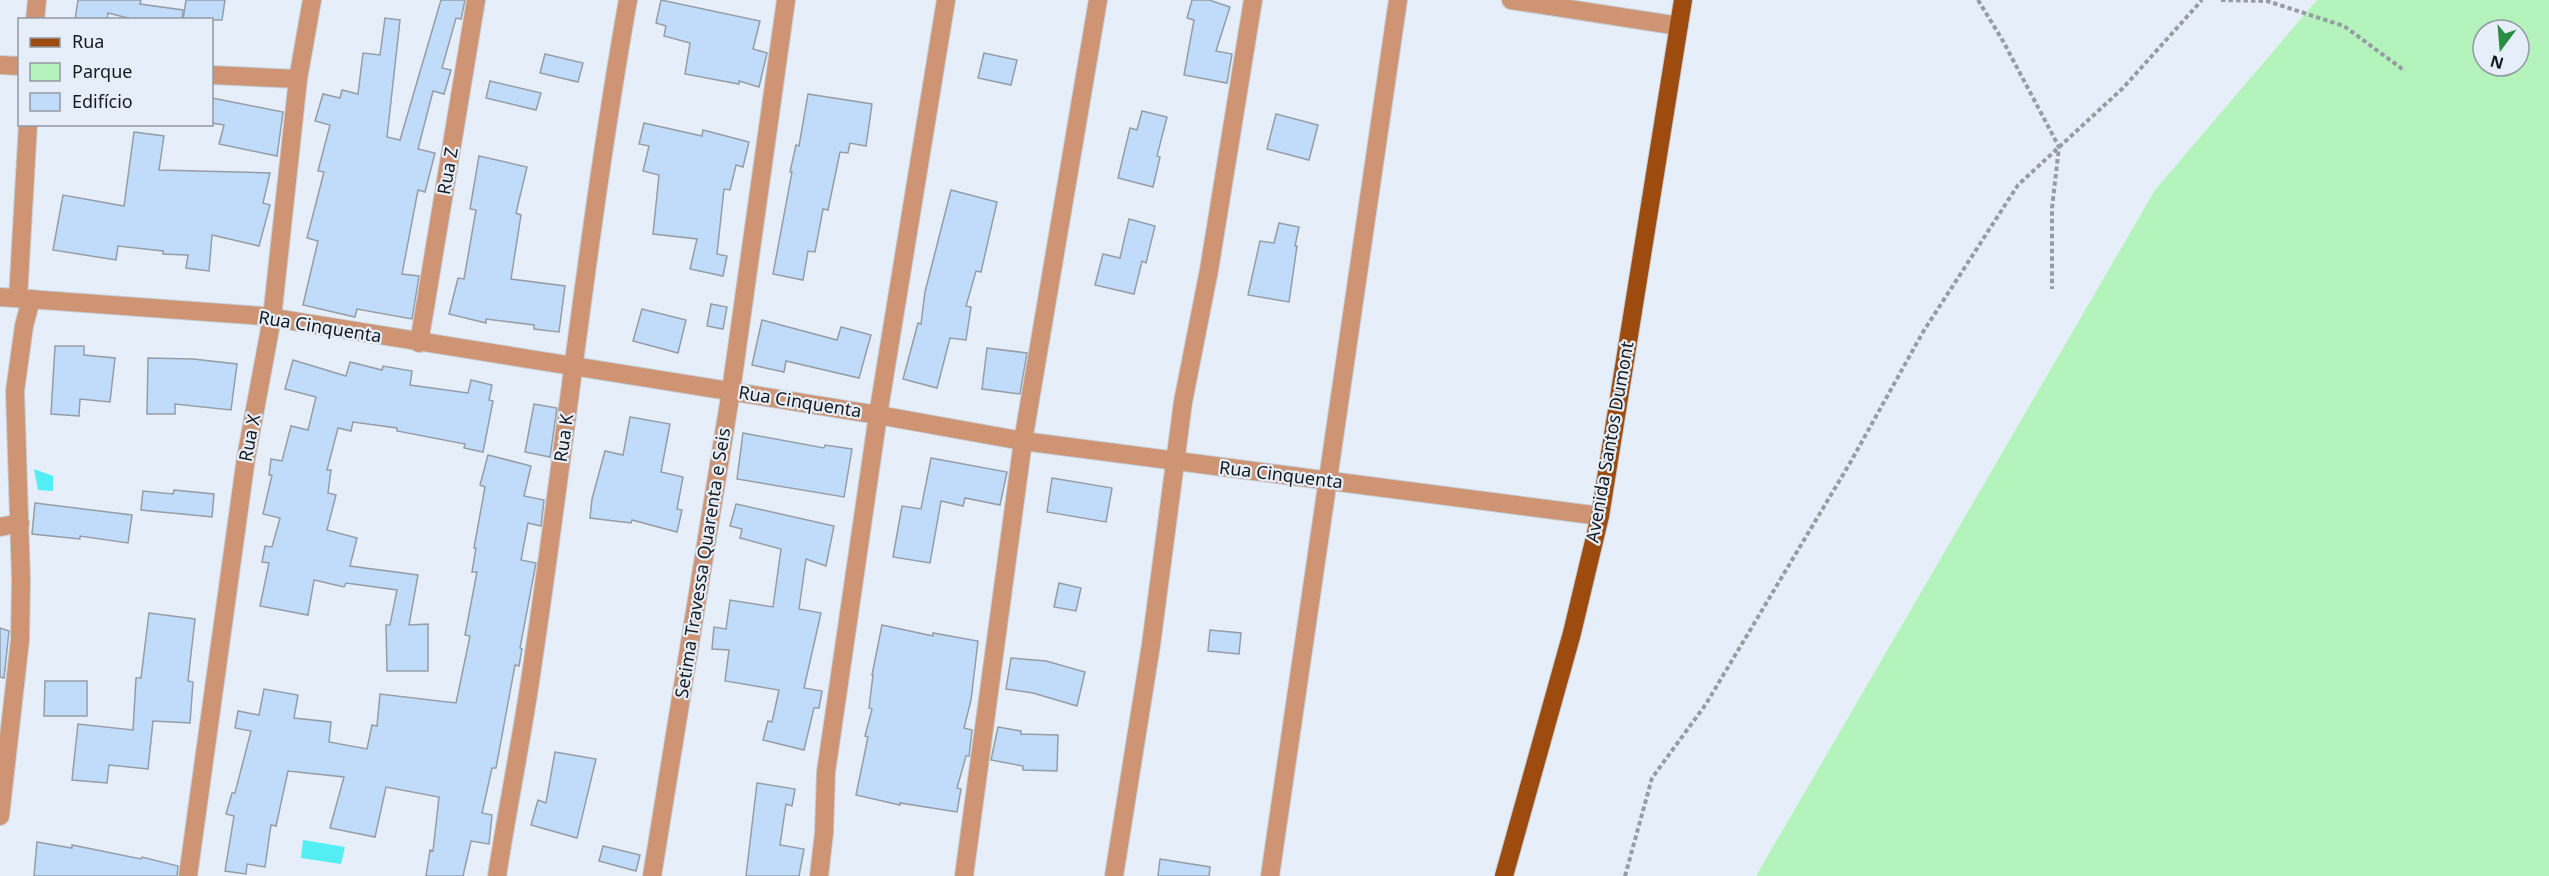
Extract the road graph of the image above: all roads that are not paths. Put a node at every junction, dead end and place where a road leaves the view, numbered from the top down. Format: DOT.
graph roads {
  1 [pos="37,0"];
  2 [pos="312,0"];
  3 [pos="476,0"];
  4 [pos="628,0"];
  5 [pos="786,0"];
  6 [pos="946,0"];
  7 [pos="1098,0"];
  8 [pos="1253,0"];
  9 [pos="1398,0"];
  10 [pos="1511,0"];
  11 [pos="1683,0"];
  12 [pos="35,18"];
  13 [pos="1679,26"];
  14 [pos="0,65"];
  15 [pos="18,66"];
  16 [pos="213,75"];
  17 [pos="298,79"];
  18 [pos="28,126"];
  19 [pos="16,298"];
  20 [pos="272,318"];
  21 [pos="419,343"];
  22 [pos="574,366"];
  23 [pos="731,391"];
  24 [pos="878,415"];
  25 [pos="1023,441"];
  26 [pos="1176,461"];
  27 [pos="1328,481"];
  28 [pos="1600,516"];
  29 [pos="20,523"];
  30 [pos="0,527"];
  31 [pos="7,701"];
  32 [pos="0,816"];
  33 [pos="188,876"];
  34 [pos="497,876"];
  35 [pos="652,876"];
  36 [pos="819,876"];
  37 [pos="964,876"];
  38 [pos="1114,876"];
  39 [pos="1270,876"];
  40 [pos="1504,876"];
  1 -- 12 [label="street"];
  2 -- 17 [label="street, Rua X"];
  3 -- 21 [label="street, Rua Z"];
  4 -- 22 [label="street, Rua K"];
  5 -- 23 [label="street, Setima Travessa Quarenta e Seis"];
  6 -- 24 [label="street"];
  7 -- 25 [label="street"];
  8 -- 26 [label="street"];
  9 -- 27 [label="street"];
  10 -- 13 [label="street"];
  11 -- 13 [label="main road, Avenida Santos Dumont"];
  13 -- 28 [label="main road, Avenida Santos Dumont"];
  14 -- 15 [label="street"];
  16 -- 17 [label="street"];
  17 -- 20 [label="street, Rua X"];
  18 -- 19 [label="street"];
  19 -- 20 [label="street, Rua Cinquenta"];
  19 -- 29 [label="street"];
  20 -- 21 [label="street, Rua Cinquenta"];
  20 -- 33 [label="street, Rua X"];
  21 -- 22 [label="street, Rua Cinquenta"];
  22 -- 23 [label="street, Rua Cinquenta"];
  22 -- 34 [label="street, Rua K"];
  23 -- 24 [label="street, Rua Cinquenta"];
  23 -- 35 [label="street, Setima Travessa Quarenta e Seis"];
  24 -- 25 [label="street, Rua Cinquenta"];
  24 -- 36 [label="street"];
  25 -- 26 [label="street, Rua Cinquenta"];
  25 -- 37 [label="street"];
  26 -- 27 [label="street, Rua Cinquenta"];
  26 -- 38 [label="street"];
  27 -- 28 [label="street, Rua Cinquenta"];
  27 -- 39 [label="street"];
  28 -- 40 [label="main road, Avenida Santos Dumont"];
  29 -- 30 [label="street"];
  29 -- 31 [label="street"];
  31 -- 32 [label="street"];
}
